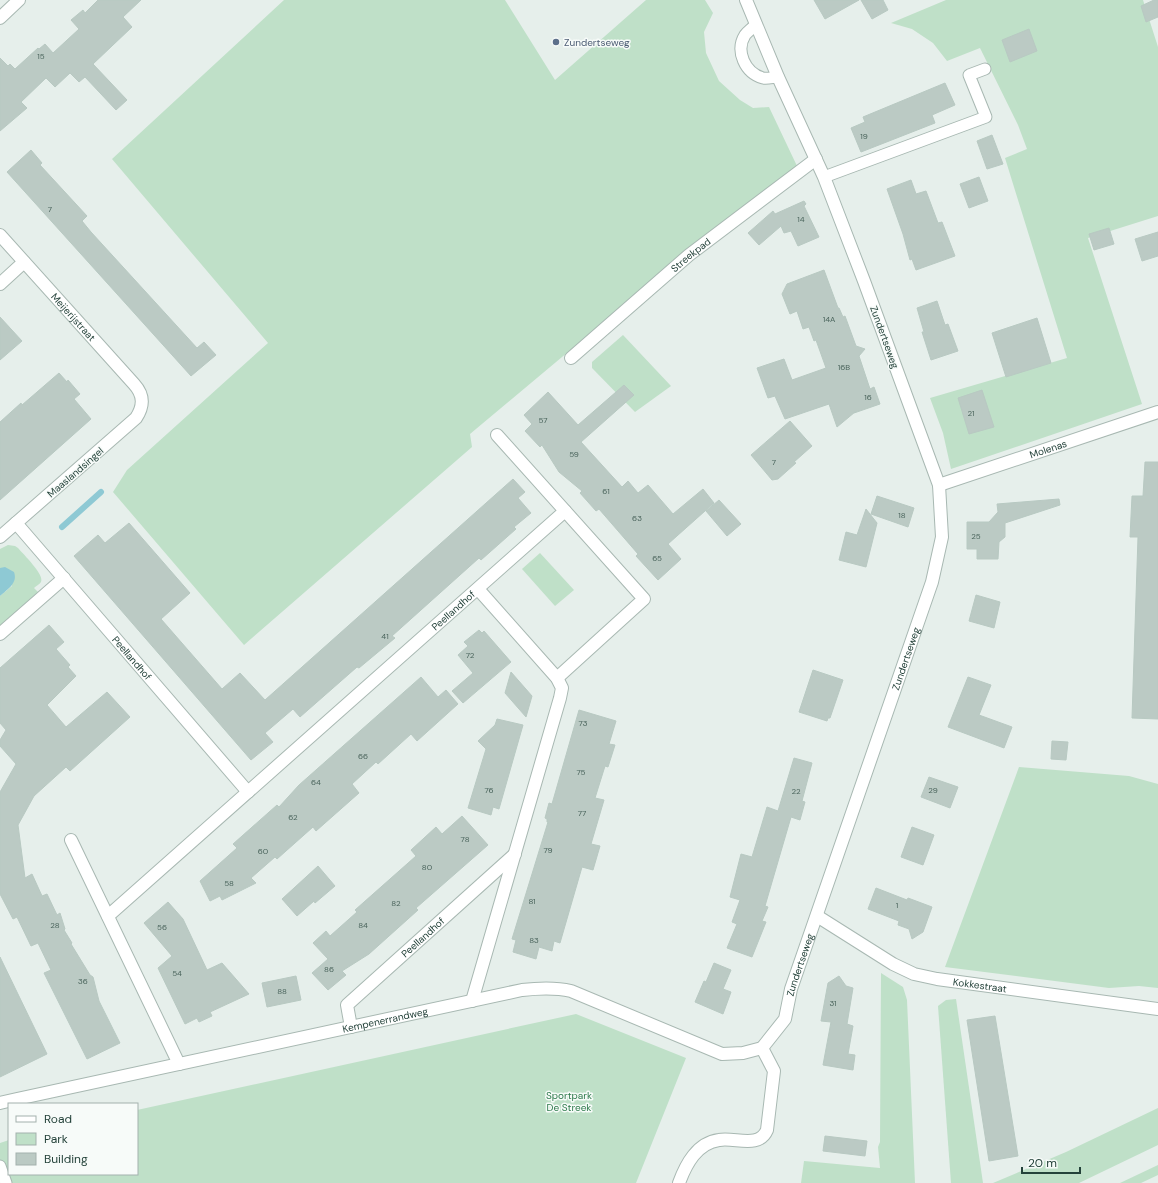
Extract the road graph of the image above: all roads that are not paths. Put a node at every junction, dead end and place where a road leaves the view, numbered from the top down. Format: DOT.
graph roads {
  1 [pos="19,0"];
  2 [pos="746,0"];
  3 [pos="0,18"];
  4 [pos="756,24"];
  5 [pos="985,69"];
  6 [pos="778,77"];
  7 [pos="816,159"];
  8 [pos="824,177"];
  9 [pos="0,235"];
  10 [pos="24,262"];
  11 [pos="0,284"];
  12 [pos="571,358"];
  13 [pos="143,401"];
  14 [pos="1158,412"];
  15 [pos="497,435"];
  16 [pos="939,485"];
  17 [pos="565,511"];
  18 [pos="16,523"];
  19 [pos="0,537"];
  20 [pos="64,578"];
  21 [pos="478,589"];
  22 [pos="0,634"];
  23 [pos="557,678"];
  24 [pos="248,792"];
  25 [pos="71,840"];
  26 [pos="515,854"];
  27 [pos="108,916"];
  28 [pos="817,916"];
  29 [pos="472,1001"];
  30 [pos="1158,1009"];
  31 [pos="351,1027"];
  32 [pos="762,1048"];
  33 [pos="180,1064"];
  34 [pos="0,1104"];
  35 [pos="0,1166"];
  36 [pos="6,1183"];
  37 [pos="679,1183"];
  1 -- 3 [label="street"];
  2 -- 4 [label="street, Zundertseweg"];
  4 -- 6 [label="street, Zundertseweg"];
  4 -- 6 [label="lane"];
  5 -- 8 [label="lane"];
  6 -- 7 [label="street, Zundertseweg"];
  7 -- 8 [label="street, Zundertseweg"];
  7 -- 12 [label="street, Streekpad"];
  8 -- 16 [label="street, Zundertseweg"];
  9 -- 10 [label="street, Meijerijstraat"];
  10 -- 11 [label="street"];
  10 -- 13 [label="street, Meijerijstraat"];
  13 -- 18 [label="street, Maaslandsingel"];
  14 -- 16 [label="street, Molenas"];
  15 -- 17 [label="street"];
  16 -- 28 [label="street, Zundertseweg"];
  17 -- 21 [label="street, Peellandhof"];
  17 -- 23 [label="street"];
  18 -- 19 [label="street, Maaslandsingel"];
  18 -- 20 [label="street, Peellandhof"];
  20 -- 22 [label="street"];
  20 -- 24 [label="street, Peellandhof"];
  21 -- 23 [label="street, Peellandhof"];
  21 -- 24 [label="street, Peellandhof"];
  23 -- 26 [label="street"];
  24 -- 27 [label="street, Peellandhof"];
  25 -- 27 [label="street"];
  26 -- 29 [label="street"];
  26 -- 31 [label="street, Peellandhof"];
  27 -- 33 [label="street"];
  28 -- 30 [label="street, Kokkestraat"];
  28 -- 32 [label="street, Zundertseweg"];
  29 -- 31 [label="street, Kempenerrandweg"];
  29 -- 32 [label="street, Kempenerrandweg"];
  31 -- 33 [label="street, Kempenerrandweg"];
  32 -- 37 [label="street"];
  33 -- 34 [label="street, Kempenerrandweg"];
  35 -- 36 [label="lane"];
}
